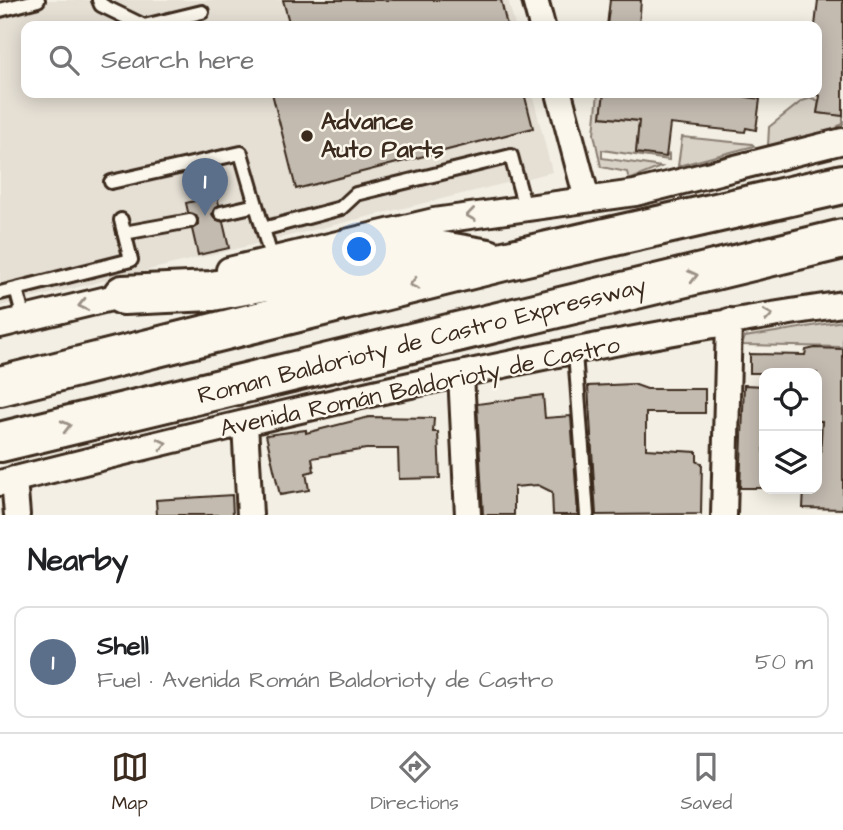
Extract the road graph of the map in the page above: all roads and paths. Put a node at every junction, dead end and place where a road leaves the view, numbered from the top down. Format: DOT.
graph roads {
  1 [pos="38,0"];
  2 [pos="99,0"];
  3 [pos="535,0"];
  4 [pos="0,10"];
  5 [pos="202,12"];
  6 [pos="134,21"];
  7 [pos="165,21"];
  8 [pos="541,21"];
  9 [pos="560,98"];
  10 [pos="843,141"];
  11 [pos="111,182"];
  12 [pos="843,184"];
  13 [pos="587,199"];
  14 [pos="256,205"];
  15 [pos="525,208"];
  16 [pos="221,213"];
  17 [pos="190,222"];
  18 [pos="263,229"];
  19 [pos="843,239"];
  20 [pos="272,260"];
  21 [pos="504,261"];
  22 [pos="16,289"];
  23 [pos="0,293"];
  24 [pos="123,295"];
  25 [pos="843,304"];
  26 [pos="729,321"];
  27 [pos="12,322"];
  28 [pos="575,353"];
  29 [pos="461,374"];
  30 [pos="0,386"];
  31 [pos="245,424"];
  32 [pos="0,442"];
  33 [pos="7,481"];
  34 [pos="17,515"];
  35 [pos="250,515"];
  36 [pos="468,515"];
  37 [pos="587,515"];
  38 [pos="724,515"];
  1 -- 4 [label="lane"];
  2 -- 6 [label="lane"];
  3 -- 8 [label="street"];
  5 -- 7 [label="lane"];
  9 -- 13 [label="street"];
  10 -- 13 [label="street"];
  11 -- 14 [label="lane"];
  12 -- 21 [label="highway"];
  13 -- 15 [label="street"];
  14 -- 16 [label="lane"];
  14 -- 18 [label="lane"];
  15 -- 18 [label="lane"];
  15 -- 20 [label="street, one-way"];
  17 -- 22 [label="lane"];
  18 -- 20 [label="lane"];
  32 -- 19 [label="highway, Roman Baldorioty de Castro Expressway, one-way"];
  20 -- 24 [label="street"];
  21 -- 24 [label="highway"];
  21 -- 30 [label="highway, one-way"];
  22 -- 23 [label="lane"];
  22 -- 27 [label="lane"];
  24 -- 27 [label="street, one-way"];
  26 -- 25 [label="street, Avenida Román Baldorioty de Castro, one-way"];
  26 -- 28 [label="street, Avenida Román Baldorioty de Castro"];
  26 -- 38 [label="street"];
  28 -- 29 [label="street, Avenida Román Baldorioty de Castro"];
  28 -- 37 [label="lane"];
  29 -- 31 [label="street, Avenida Román Baldorioty de Castro"];
  29 -- 36 [label="street"];
  33 -- 31 [label="street, Avenida Román Baldorioty de Castro, one-way"];
  31 -- 35 [label="street"];
  33 -- 34 [label="street"];
}
